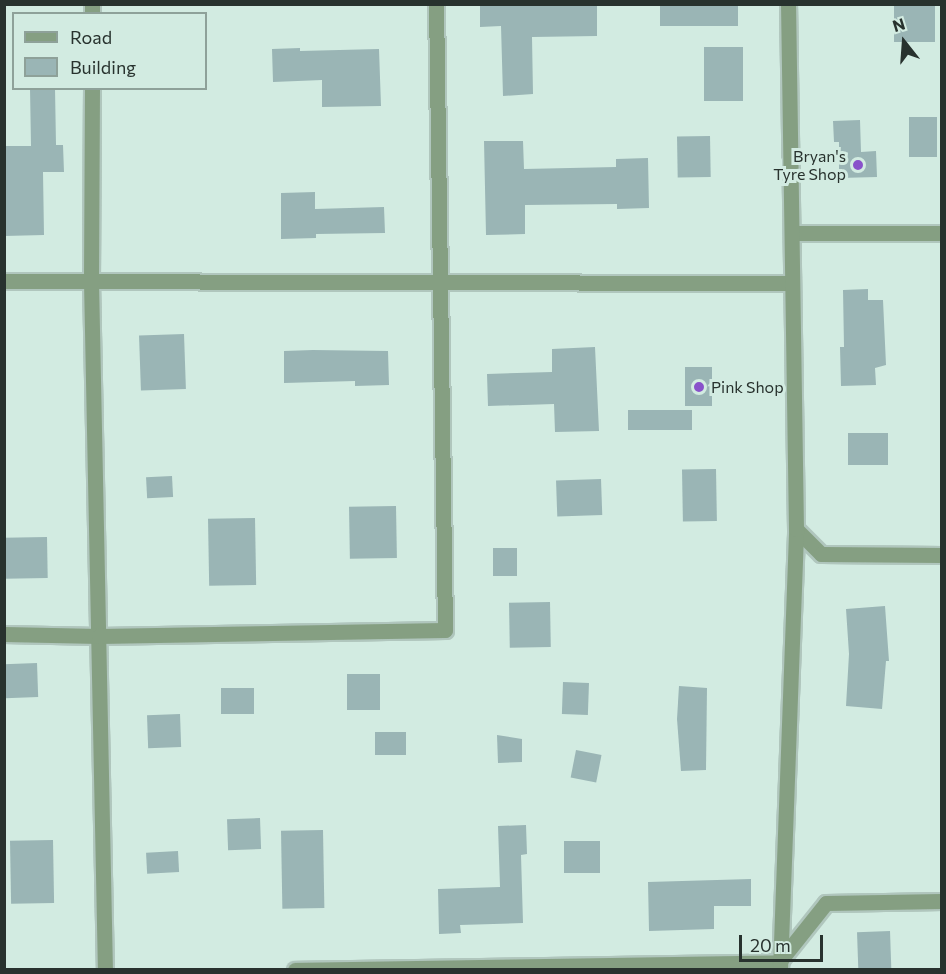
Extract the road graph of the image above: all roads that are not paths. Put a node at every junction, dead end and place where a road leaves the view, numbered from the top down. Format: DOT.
graph roads {
  1 [pos="436,4"];
  2 [pos="788,4"];
  3 [pos="92,90"];
  4 [pos="792,233"];
  5 [pos="942,234"];
  6 [pos="4,281"];
  7 [pos="91,281"];
  8 [pos="441,283"];
  9 [pos="792,283"];
  10 [pos="796,529"];
  11 [pos="942,555"];
  12 [pos="4,634"];
  13 [pos="99,636"];
  14 [pos="942,901"];
  15 [pos="780,966"];
  16 [pos="443,968"];
  17 [pos="105,969"];
  18 [pos="295,969"];
  1 -- 8 [label="street"];
  2 -- 4 [label="street"];
  3 -- 7 [label="street"];
  4 -- 5 [label="street"];
  4 -- 9 [label="street"];
  6 -- 7 [label="street"];
  7 -- 8 [label="street"];
  7 -- 13 [label="street"];
  8 -- 9 [label="street"];
  8 -- 13 [label="street"];
  9 -- 10 [label="street"];
  10 -- 11 [label="street"];
  10 -- 15 [label="street"];
  12 -- 13 [label="street"];
  13 -- 17 [label="street"];
  14 -- 15 [label="street"];
  15 -- 16 [label="street"];
  16 -- 18 [label="street"];
}
